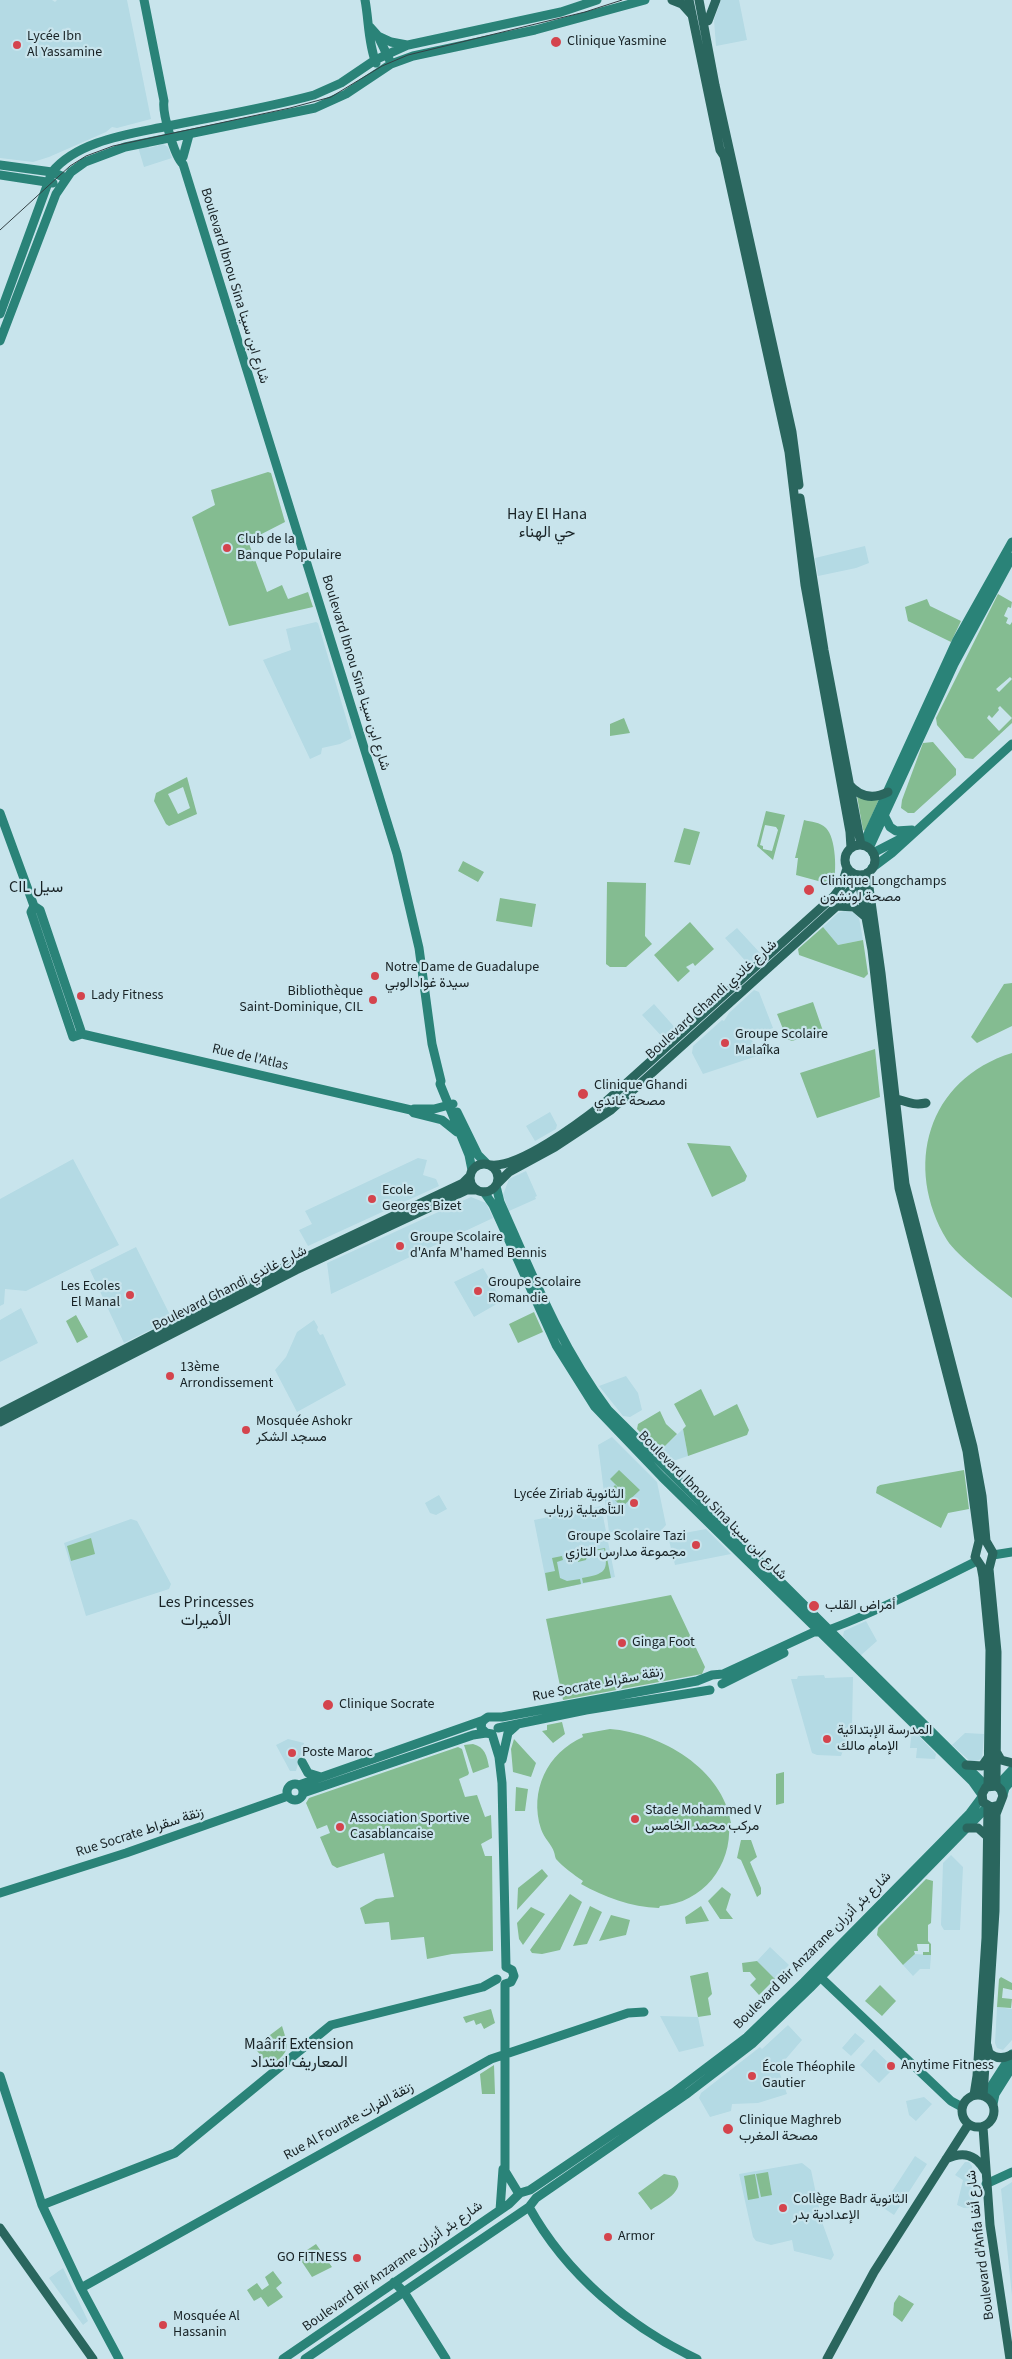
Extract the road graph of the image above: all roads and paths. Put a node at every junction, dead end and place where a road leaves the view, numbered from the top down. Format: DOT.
graph roads {
  1 [pos="144,0"];
  2 [pos="365,0"];
  3 [pos="597,0"];
  4 [pos="645,0"];
  5 [pos="672,0"];
  6 [pos="689,0"];
  7 [pos="694,0"];
  8 [pos="699,0"];
  9 [pos="705,0"];
  10 [pos="716,0"];
  11 [pos="692,14"];
  12 [pos="708,21"];
  13 [pos="370,27"];
  14 [pos="378,36"];
  15 [pos="408,45"];
  16 [pos="387,54"];
  17 [pos="374,60"];
  18 [pos="391,64"];
  19 [pos="379,70"];
  20 [pos="171,126"];
  21 [pos="189,135"];
  22 [pos="174,137"];
  23 [pos="728,137"];
  24 [pos="724,156"];
  25 [pos="183,161"];
  26 [pos="0,165"];
  27 [pos="52,172"];
  28 [pos="0,175"];
  29 [pos="49,182"];
  30 [pos="63,182"];
  31 [pos="0,314"];
  32 [pos="0,341"];
  33 [pos="1012,542"];
  34 [pos="1012,557"];
  35 [pos="1012,744"];
  36 [pos="848,783"];
  37 [pos="888,792"];
  38 [pos="0,814"];
  39 [pos="885,817"];
  40 [pos="917,829"];
  41 [pos="851,848"];
  42 [pos="866,848"];
  43 [pos="847,868"];
  44 [pos="863,872"];
  45 [pos="836,906"];
  46 [pos="867,919"];
  47 [pos="891,1099"];
  48 [pos="926,1103"];
  49 [pos="450,1105"];
  50 [pos="411,1110"];
  51 [pos="463,1141"];
  52 [pos="488,1164"];
  53 [pos="471,1173"];
  54 [pos="497,1184"];
  55 [pos="480,1191"];
  56 [pos="0,1413"];
  57 [pos="0,1422"];
  58 [pos="977,1549"];
  59 [pos="1012,1552"];
  60 [pos="991,1555"];
  61 [pos="978,1562"];
  62 [pos="823,1632"];
  63 [pos="716,1679"];
  64 [pos="710,1690"];
  65 [pos="614,1701"];
  66 [pos="488,1719"];
  67 [pos="519,1724"];
  68 [pos="492,1732"];
  69 [pos="993,1753"];
  70 [pos="302,1762"];
  71 [pos="1012,1763"];
  72 [pos="966,1765"];
  73 [pos="501,1769"];
  74 [pos="1012,1770"];
  75 [pos="323,1777"];
  76 [pos="1012,1780"];
  77 [pos="992,1786"];
  78 [pos="301,1789"];
  79 [pos="1003,1795"];
  80 [pos="982,1796"];
  81 [pos="998,1805"];
  82 [pos="988,1806"];
  83 [pos="967,1828"];
  84 [pos="989,1838"];
  85 [pos="0,1893"];
  86 [pos="506,1967"];
  87 [pos="817,1974"];
  88 [pos="501,1981"];
  89 [pos="644,2012"];
  90 [pos="987,2044"];
  91 [pos="505,2052"];
  92 [pos="1012,2055"];
  93 [pos="1012,2067"];
  94 [pos="0,2076"];
  95 [pos="981,2096"];
  96 [pos="993,2104"];
  97 [pos="962,2107"];
  98 [pos="968,2124"];
  99 [pos="983,2127"];
  100 [pos="946,2159"];
  101 [pos="505,2166"];
  102 [pos="1012,2172"];
  103 [pos="986,2173"];
  104 [pos="986,2184"];
  105 [pos="520,2194"];
  106 [pos="42,2205"];
  107 [pos="529,2206"];
  108 [pos="500,2210"];
  109 [pos="0,2228"];
  110 [pos="394,2282"];
  111 [pos="81,2288"];
  112 [pos="45,2292"];
  113 [pos="404,2292"];
  114 [pos="86,2359"];
  115 [pos="93,2359"];
  116 [pos="100,2359"];
  117 [pos="120,2359"];
  118 [pos="283,2359"];
  119 [pos="305,2359"];
  120 [pos="446,2359"];
  121 [pos="697,2359"];
  122 [pos="827,2359"];
  123 [pos="1010,2359"];
  1 -- 20 [label="main road, Boulevard Ibnou Sina شارع ابن سينا"];
  2 -- 13 [label="main road"];
  3 -- 15 [label="main road"];
  4 -- 18 [label="main road"];
  5 -- 11 [label="main road"];
  6 -- 11 [label="main road"];
  7 -- 24 [label="main road"];
  8 -- 23 [label="main road"];
  9 -- 12 [label="main road"];
  10 -- 12 [label="main road"];
  11 -- 24 [label="main road"];
  12 -- 23 [label="main road"];
  13 -- 14 [label="main road"];
  13 -- 17 [label="main road"];
  14 -- 15 [label="main road"];
  14 -- 16 [label="main road"];
  15 -- 16 [label="main road"];
  16 -- 17 [label="main road"];
  16 -- 18 [label="main road"];
  17 -- 19 [label="main road"];
  17 -- 20 [label="main road"];
  18 -- 19 [label="main road"];
  19 -- 21 [label="main road"];
  20 -- 22 [label="main road, Boulevard Ibnou Sina شارع ابن سينا"];
  20 -- 27 [label="main road"];
  21 -- 22 [label="main road"];
  21 -- 25 [label="main road"];
  22 -- 25 [label="main road, Boulevard Ibnou Sina شارع ابن سينا"];
  22 -- 30 [label="main road"];
  23 -- 36 [label="main road"];
  24 -- 41 [label="main road"];
  25 -- 49 [label="main road, Boulevard Ibnou Sina شارع ابن سينا"];
  26 -- 27 [label="main road"];
  27 -- 29 [label="main road"];
  27 -- 30 [label="main road"];
  28 -- 29 [label="main road"];
  29 -- 30 [label="main road"];
  29 -- 31 [label="main road"];
  30 -- 32 [label="main road"];
  33 -- 37 [label="main road"];
  34 -- 39 [label="main road"];
  35 -- 40 [label="main road"];
  36 -- 37 [label="main road"];
  36 -- 42 [label="main road"];
  37 -- 42 [label="main road"];
  38 -- 50 [label="main road, Rue de l'Atlas"];
  39 -- 40 [label="main road"];
  39 -- 42 [label="main road"];
  40 -- 42 [label="main road"];
  40 -- 44 [label="main road"];
  41 -- 42 [label="main road"];
  41 -- 43 [label="main road"];
  42 -- 44 [label="main road"];
  43 -- 44 [label="main road"];
  43 -- 52 [label="main road, Boulevard Ghandi شارع غاندي"];
  44 -- 45 [label="main road, Boulevard Ghandi شارع غاندي"];
  44 -- 46 [label="main road"];
  44 -- 47 [label="main road"];
  45 -- 46 [label="main road"];
  45 -- 54 [label="main road, Boulevard Ghandi شارع غاندي"];
  46 -- 47 [label="main road"];
  47 -- 48 [label="main road"];
  47 -- 58 [label="main road"];
  47 -- 60 [label="main road"];
  49 -- 50 [label="main road, Rue de l'Atlas"];
  49 -- 51 [label="main road, Boulevard Ibnou Sina شارع ابن سينا"];
  49 -- 52 [label="main road, Boulevard Ibnou Sina شارع ابن سينا"];
  50 -- 51 [label="main road, Rue de l'Atlas"];
  51 -- 53 [label="main road, Boulevard Ibnou Sina شارع ابن سينا"];
  52 -- 53 [label="main road"];
  52 -- 54 [label="main road"];
  53 -- 55 [label="main road"];
  53 -- 56 [label="main road, Boulevard Ghandi شارع غاندي"];
  54 -- 55 [label="main road"];
  54 -- 62 [label="main road, Boulevard Ibnou Sina شارع ابن سينا"];
  55 -- 57 [label="main road, Boulevard Ghandi شارع غاندي"];
  55 -- 62 [label="main road, Boulevard Ibnou Sina شارع ابن سينا"];
  58 -- 60 [label="main road"];
  58 -- 61 [label="main road"];
  59 -- 60 [label="main road"];
  60 -- 61 [label="main road"];
  60 -- 69 [label="main road"];
  61 -- 62 [label="main road, Rue Socrate زنقة سقراط"];
  61 -- 69 [label="main road"];
  62 -- 63 [label="main road, Rue Socrate زنقة سقراط"];
  62 -- 72 [label="main road, Boulevard Ibnou Sina شارع ابن سينا"];
  62 -- 80 [label="main road, Boulevard Ibnou Sina شارع ابن سينا"];
  63 -- 64 [label="main road"];
  63 -- 64 [label="main road, Rue Socrate زنقة سقراط"];
  63 -- 65 [label="main road, Rue Socrate زنقة سقراط"];
  64 -- 65 [label="main road, Rue Socrate زنقة سقراط"];
  65 -- 66 [label="main road, Rue Socrate زنقة سقراط"];
  65 -- 67 [label="main road, Rue Socrate زنقة سقراط"];
  66 -- 68 [label="main road"];
  66 -- 68 [label="main road"];
  66 -- 75 [label="main road, Rue Socrate زنقة سقراط"];
  67 -- 68 [label="main road, Rue Socrate زنقة سقراط"];
  67 -- 73 [label="main road"];
  68 -- 73 [label="main road"];
  68 -- 78 [label="main road, Rue Socrate زنقة سقراط"];
  69 -- 71 [label="main road"];
  69 -- 72 [label="main road"];
  69 -- 77 [label="main road"];
  70 -- 75 [label="main road"];
  72 -- 77 [label="main road, Boulevard Ibnou Sina شارع ابن سينا"];
  73 -- 86 [label="main road"];
  74 -- 77 [label="main road"];
  75 -- 78 [label="main road, Rue Socrate زنقة سقراط"];
  76 -- 79 [label="main road"];
  77 -- 79 [label="main road"];
  77 -- 80 [label="main road"];
  78 -- 85 [label="main road, Rue Socrate زنقة سقراط"];
  79 -- 81 [label="main road"];
  80 -- 82 [label="main road"];
  80 -- 87 [label="main road, Boulevard Bir Anzarane شارع بئر أنزران"];
  81 -- 82 [label="main road"];
  81 -- 90 [label="main road"];
  82 -- 83 [label="main road, Boulevard Bir Anzarane شارع بئر أنزران"];
  82 -- 84 [label="main road"];
  83 -- 84 [label="main road"];
  83 -- 87 [label="main road, Boulevard Bir Anzarane شارع بئر أنزران"];
  84 -- 95 [label="main road"];
  86 -- 88 [label="main road"];
  86 -- 88 [label="main road"];
  87 -- 97 [label="main road"];
  87 -- 105 [label="main road, Boulevard Bir Anzarane شارع بئر أنزران"];
  87 -- 107 [label="main road, Boulevard Bir Anzarane شارع بئر أنزران"];
  88 -- 91 [label="main road"];
  88 -- 106 [label="main road"];
  89 -- 91 [label="main road, Rue Al Fourate زنقة الفرات"];
  90 -- 92 [label="main road"];
  90 -- 95 [label="main road"];
  91 -- 101 [label="main road"];
  91 -- 111 [label="main road, Rue Al Fourate زنقة الفرات"];
  92 -- 95 [label="main road"];
  93 -- 96 [label="main road"];
  94 -- 106 [label="main road"];
  95 -- 96 [label="main road"];
  95 -- 97 [label="main road"];
  96 -- 99 [label="main road"];
  97 -- 98 [label="main road"];
  98 -- 99 [label="main road"];
  98 -- 100 [label="main road"];
  99 -- 103 [label="main road, Boulevard d'Anfa شارع أنفا"];
  100 -- 103 [label="main road"];
  100 -- 122 [label="main road"];
  101 -- 105 [label="main road"];
  101 -- 108 [label="main road"];
  102 -- 104 [label="main road"];
  103 -- 104 [label="main road, Boulevard d'Anfa شارع أنفا"];
  104 -- 123 [label="main road, Boulevard d'Anfa شارع أنفا"];
  105 -- 107 [label="main road"];
  105 -- 107 [label="main road"];
  105 -- 108 [label="main road, Boulevard Bir Anzarane شارع بئر أنزران"];
  106 -- 111 [label="main road"];
  107 -- 113 [label="main road, Boulevard Bir Anzarane شارع بئر أنزران"];
  107 -- 121 [label="main road"];
  108 -- 110 [label="main road, Boulevard Bir Anzarane شارع بئر أنزران"];
  109 -- 112 [label="main road"];
  110 -- 113 [label="main road"];
  110 -- 118 [label="main road, Boulevard Bir Anzarane شارع بئر أنزران"];
  111 -- 117 [label="main road"];
  112 -- 114 [label="main road"];
  112 -- 115 [label="main road"];
  112 -- 116 [label="main road"];
  113 -- 119 [label="main road, Boulevard Bir Anzarane شارع بئر أنزران"];
  113 -- 120 [label="main road"];
}
